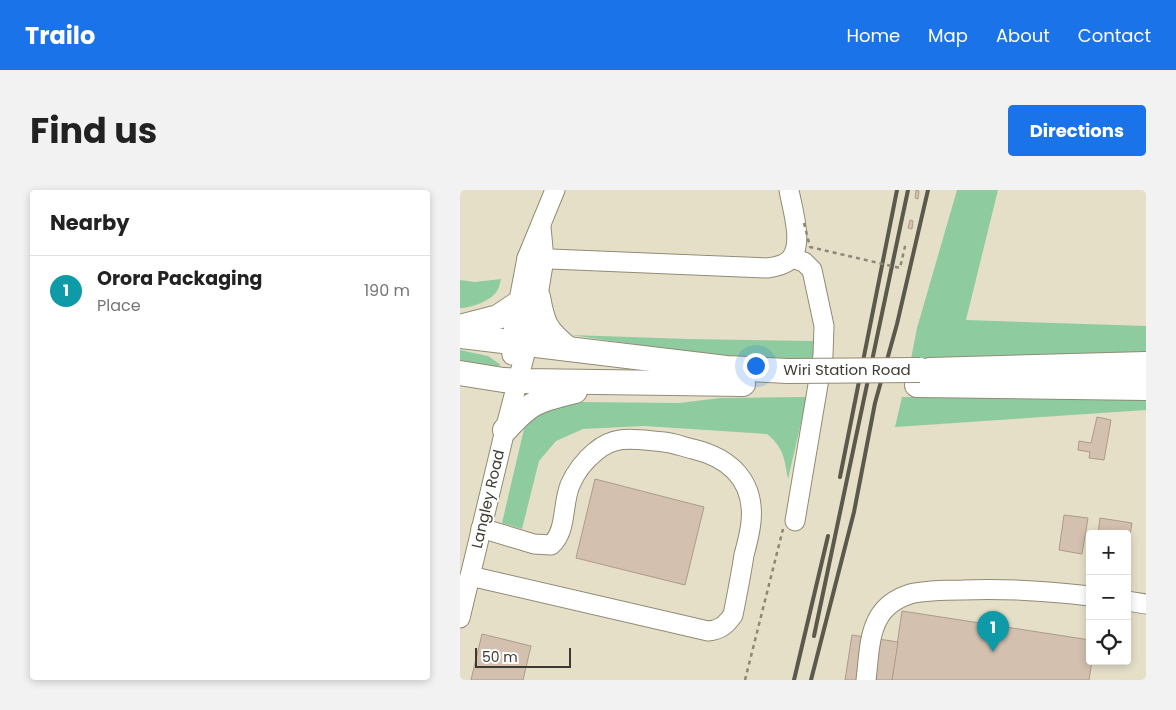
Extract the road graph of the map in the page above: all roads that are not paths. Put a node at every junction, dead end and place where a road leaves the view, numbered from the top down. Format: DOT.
graph roads {
  1 [pos="555,190"];
  2 [pos="789,190"];
  3 [pos="792,258"];
  4 [pos="535,259"];
  5 [pos="528,300"];
  6 [pos="460,327"];
  7 [pos="460,336"];
  8 [pos="519,343"];
  9 [pos="568,349"];
  10 [pos="1146,364"];
  11 [pos="460,373"];
  12 [pos="786,378"];
  13 [pos="918,378"];
  14 [pos="518,380"];
  15 [pos="626,382"];
  16 [pos="1146,388"];
  17 [pos="505,430"];
  18 [pos="790,522"];
  19 [pos="481,528"];
  20 [pos="470,576"];
  21 [pos="1086,596"];
  22 [pos="1131,602"];
  23 [pos="1146,604"];
  24 [pos="460,618"];
  25 [pos="866,680"];
  1 -- 4 [label="street, Langley Road"];
  2 -- 3 [label="street"];
  3 -- 4 [label="street"];
  3 -- 18 [label="street"];
  4 -- 5 [label="street, Langley Road"];
  5 -- 6 [label="main road"];
  5 -- 8 [label="street, Langley Road"];
  5 -- 9 [label="main road"];
  7 -- 8 [label="main road, Wiri Station Road"];
  8 -- 9 [label="main road, Wiri Station Road"];
  8 -- 14 [label="street, Langley Road"];
  9 -- 12 [label="main road, Wiri Station Road"];
  10 -- 13 [label="main road, Wiri Station Road"];
  11 -- 14 [label="main road, Wiri Station Road"];
  12 -- 13 [label="main road, Wiri Station Road, bridge"];
  12 -- 15 [label="main road, Wiri Station Road"];
  13 -- 16 [label="main road, Wiri Station Road"];
  14 -- 15 [label="main road, Wiri Station Road"];
  14 -- 17 [label="street, Langley Road"];
  15 -- 17 [label="main road"];
  17 -- 19 [label="street, Langley Road"];
  19 -- 20 [label="street, Langley Road"];
  19 -- 20 [label="street"];
  20 -- 24 [label="street, Langley Road"];
  21 -- 25 [label="street"];
  22 -- 23 [label="street"];
}
